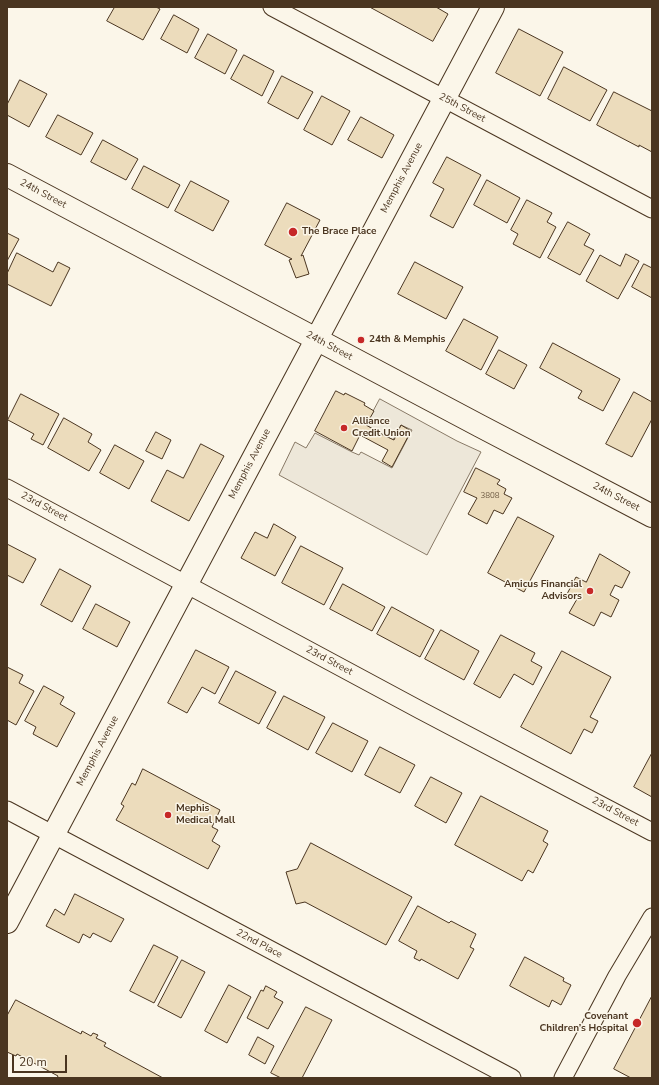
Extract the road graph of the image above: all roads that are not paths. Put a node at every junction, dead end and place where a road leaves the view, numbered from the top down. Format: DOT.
graph roads {
  1 [pos="272,7"];
  2 [pos="493,7"];
  3 [pos="444,98"];
  4 [pos="7,175"];
  5 [pos="652,208"];
  6 [pos="316,339"];
  7 [pos="7,488"];
  8 [pos="652,516"];
  9 [pos="186,584"];
  10 [pos="7,810"];
  11 [pos="652,832"];
  12 [pos="53,835"];
  13 [pos="652,917"];
  14 [pos="7,922"];
  15 [pos="512,1078"];
  16 [pos="563,1078"];
  1 -- 3 [label="street, 25th Street"];
  2 -- 3 [label="street, Memphis Avenue"];
  3 -- 5 [label="street, 25th Street"];
  3 -- 6 [label="street, Memphis Avenue"];
  4 -- 6 [label="street, 24th Street"];
  6 -- 8 [label="street, 24th Street"];
  6 -- 9 [label="street, Memphis Avenue"];
  7 -- 9 [label="street, 23rd Street"];
  9 -- 11 [label="street, 23rd Street"];
  9 -- 12 [label="street, Memphis Avenue"];
  10 -- 12 [label="street, 22nd Place"];
  12 -- 14 [label="street, Memphis Avenue"];
  12 -- 15 [label="street, 22nd Place"];
  13 -- 16 [label="street"];
}
